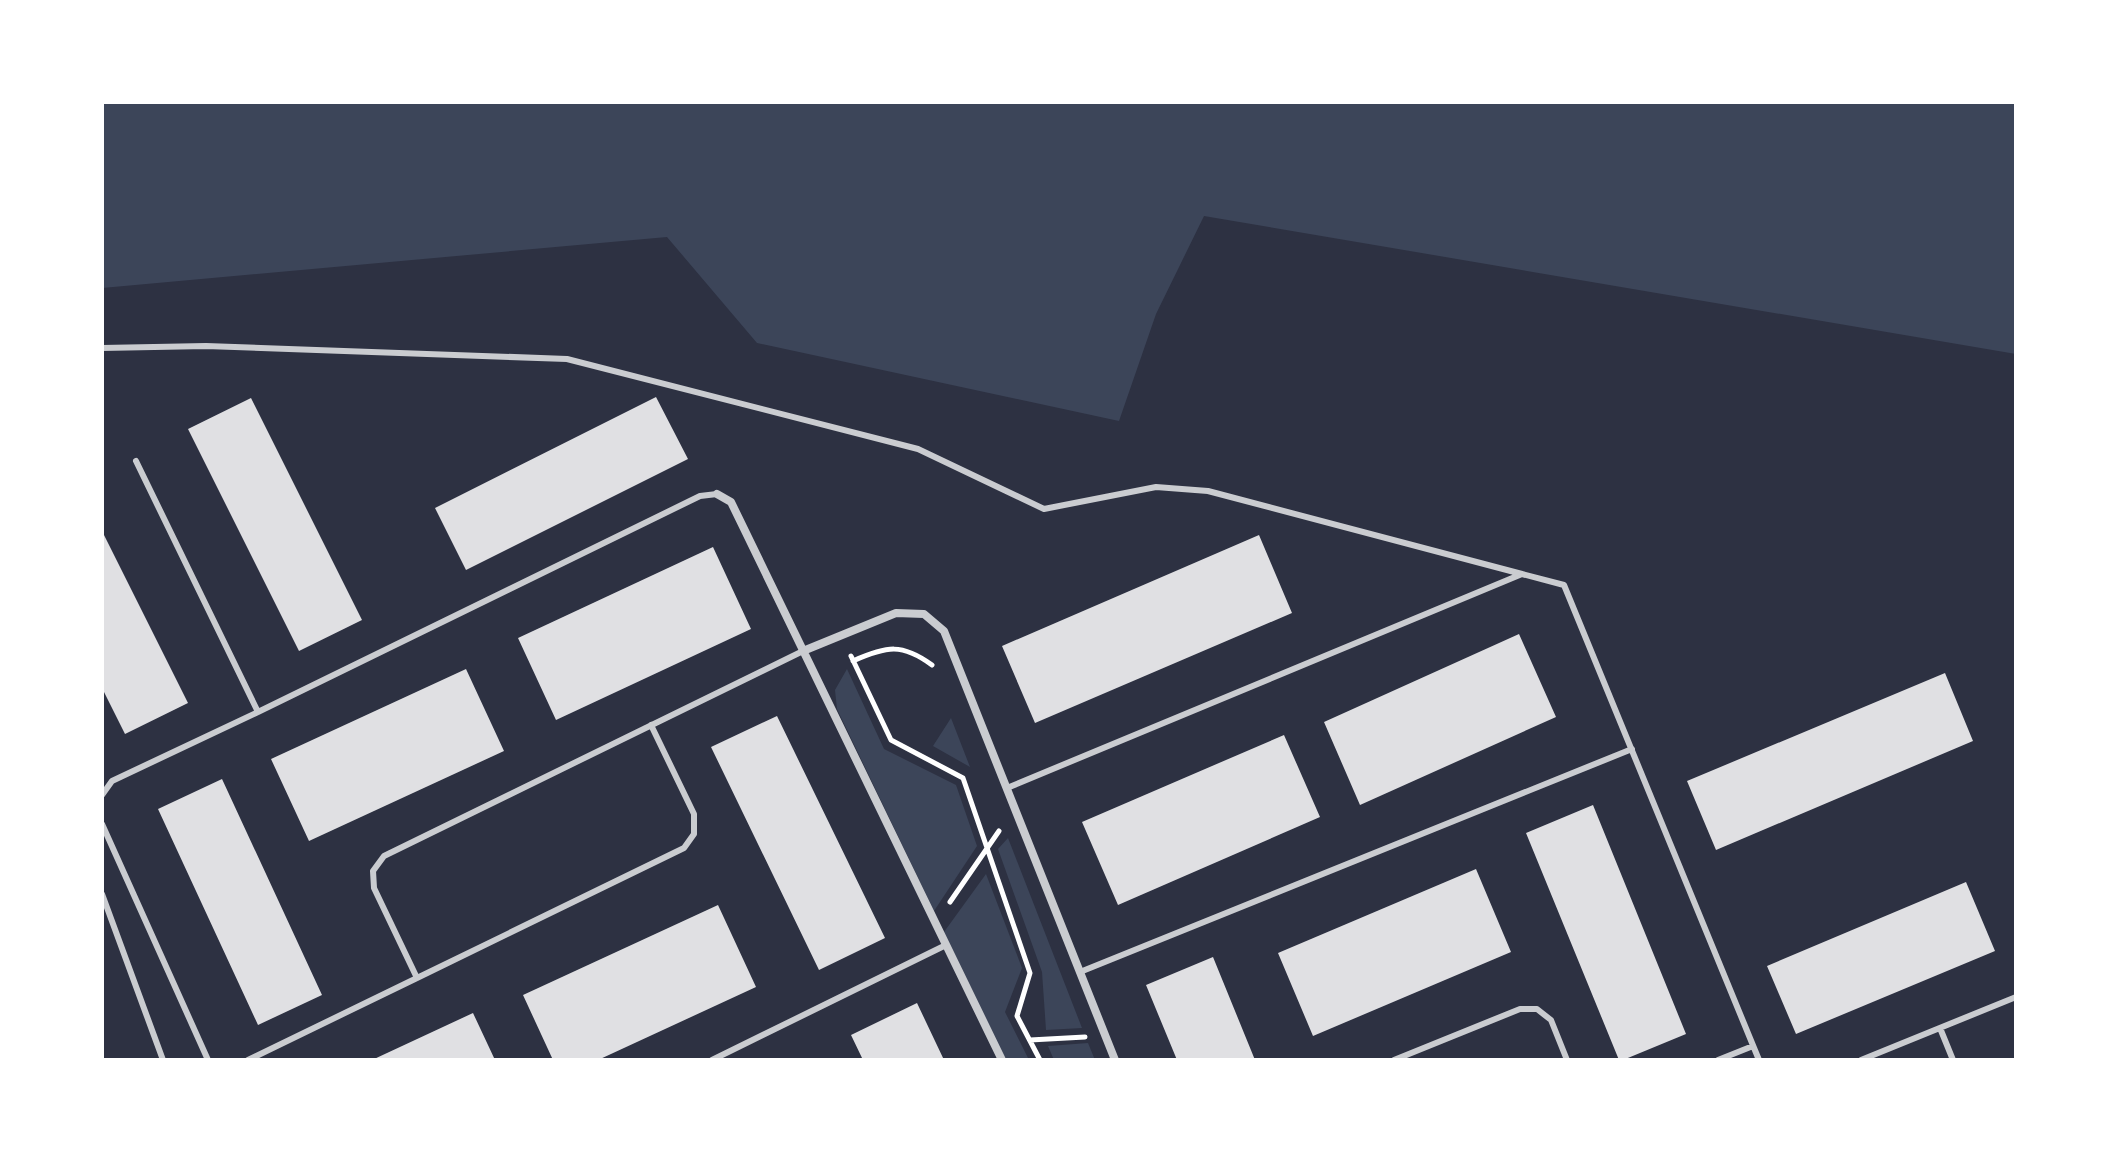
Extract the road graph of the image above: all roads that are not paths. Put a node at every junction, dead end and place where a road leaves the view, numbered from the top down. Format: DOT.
graph roads {
  1 [pos="102,348"];
  2 [pos="136,461"];
  3 [pos="717,494"];
  4 [pos="1522,574"];
  5 [pos="803,651"];
  6 [pos="258,712"];
  7 [pos="651,725"];
  8 [pos="1632,749"];
  9 [pos="1007,788"];
  10 [pos="102,795"];
  11 [pos="102,824"];
  12 [pos="102,894"];
  13 [pos="946,945"];
  14 [pos="1080,972"];
  15 [pos="417,978"];
  16 [pos="2016,997"];
  17 [pos="1940,1028"];
  18 [pos="1753,1046"];
  19 [pos="163,1060"];
  20 [pos="208,1060"];
  21 [pos="248,1060"];
  22 [pos="712,1060"];
  23 [pos="1002,1060"];
  24 [pos="1115,1060"];
  25 [pos="1394,1060"];
  26 [pos="1567,1060"];
  27 [pos="1718,1060"];
  28 [pos="1759,1060"];
  29 [pos="1861,1060"];
  30 [pos="1953,1060"];
  1 -- 4 [label="lane"];
  2 -- 6 [label="lane"];
  3 -- 5 [label="street"];
  3 -- 6 [label="lane"];
  4 -- 8 [label="lane"];
  4 -- 9 [label="lane"];
  5 -- 7 [label="lane"];
  5 -- 9 [label="street"];
  5 -- 13 [label="street"];
  6 -- 10 [label="lane"];
  7 -- 15 [label="lane"];
  7 -- 15 [label="lane"];
  8 -- 14 [label="lane"];
  8 -- 18 [label="lane"];
  9 -- 14 [label="street"];
  11 -- 20 [label="lane"];
  12 -- 19 [label="lane"];
  13 -- 22 [label="lane"];
  13 -- 23 [label="street"];
  14 -- 24 [label="street"];
  15 -- 21 [label="lane"];
  16 -- 17 [label="lane"];
  17 -- 29 [label="lane"];
  17 -- 30 [label="lane"];
  18 -- 27 [label="lane"];
  18 -- 28 [label="lane"];
  25 -- 26 [label="lane"];
}
